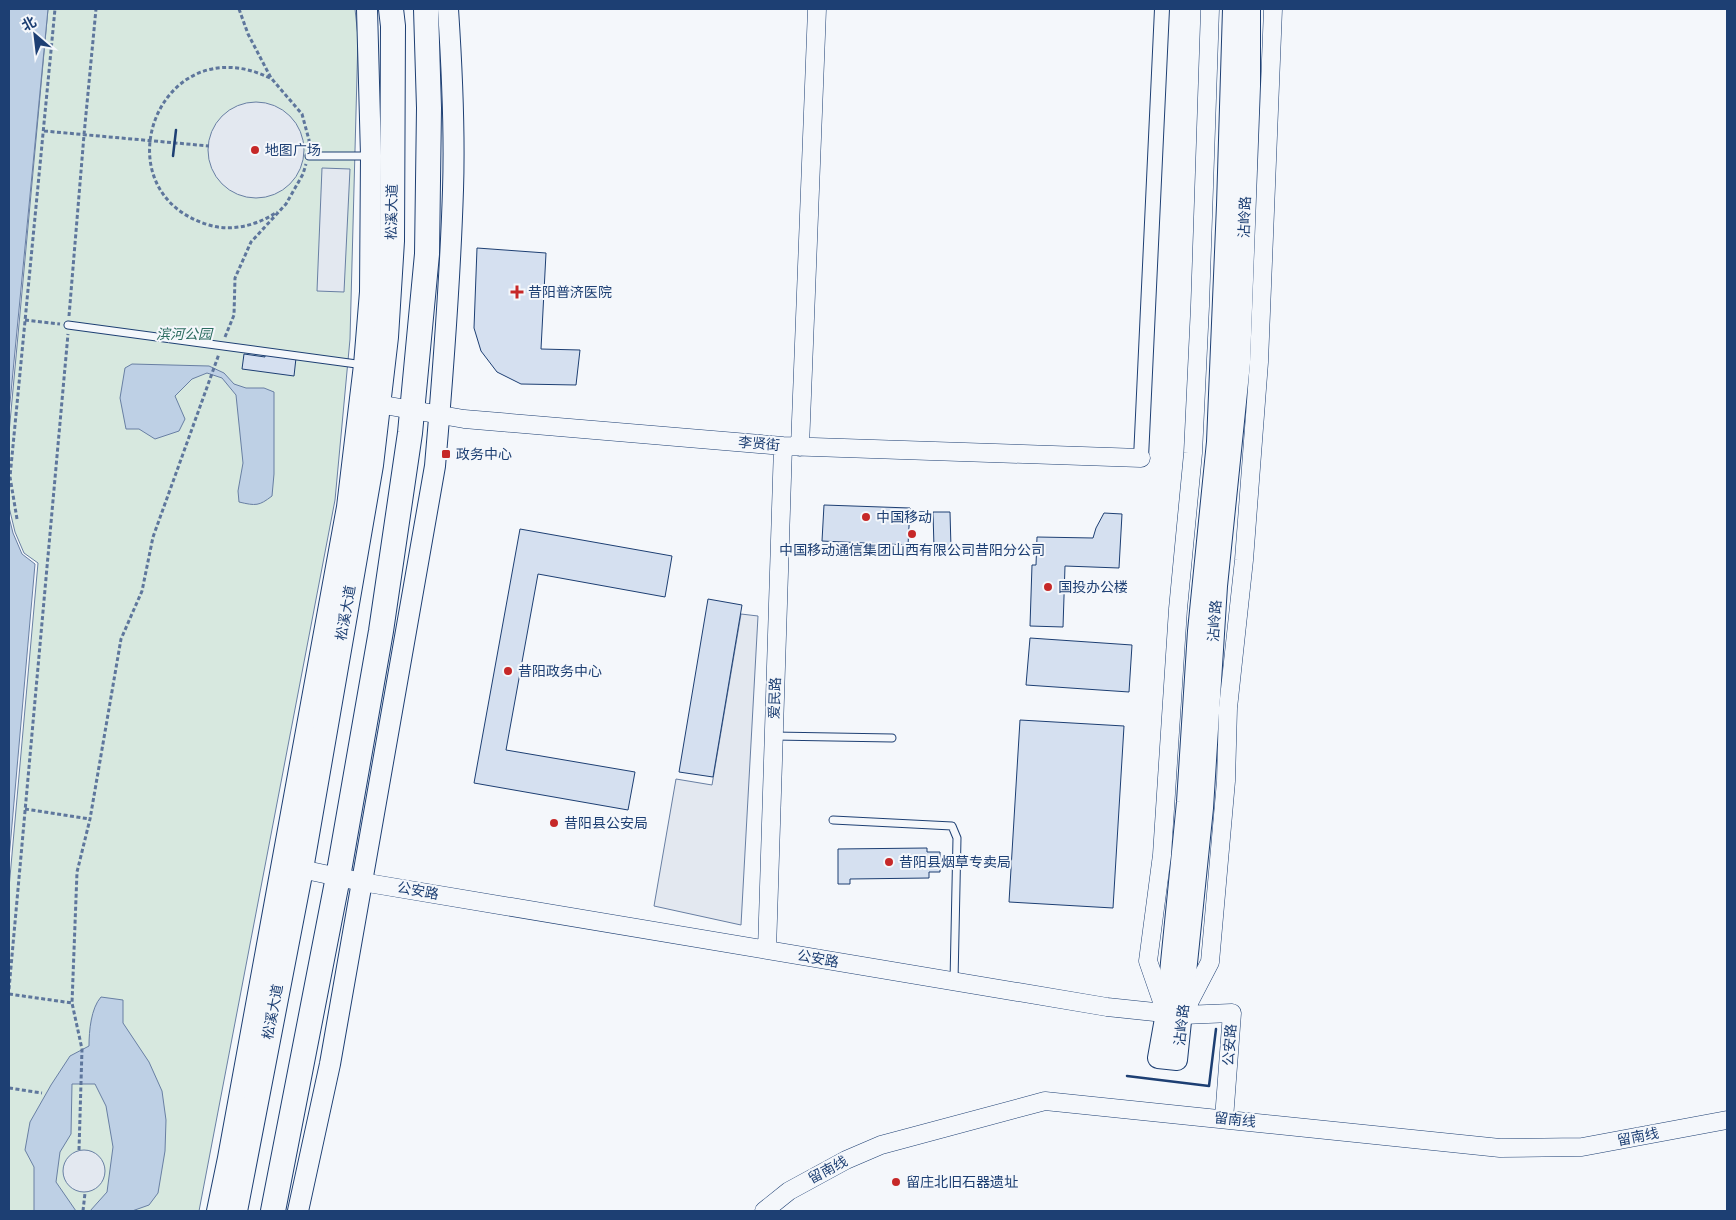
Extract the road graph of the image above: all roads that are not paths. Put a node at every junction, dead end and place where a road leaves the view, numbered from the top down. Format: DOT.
graph roads {
  1 [pos="367,9"];
  2 [pos="391,9"];
  3 [pos="426,9"];
  4 [pos="448,9"];
  5 [pos="817,9"];
  6 [pos="1162,9"];
  7 [pos="1210,9"];
  8 [pos="1233,9"];
  9 [pos="1250,9"];
  10 [pos="1273,9"];
  11 [pos="309,156"];
  12 [pos="382,156"];
  13 [pos="68,325"];
  14 [pos="364,365"];
  15 [pos="378,404"];
  16 [pos="412,409"];
  17 [pos="440,414"];
  18 [pos="792,446"];
  19 [pos="1141,458"];
  20 [pos="774,736"];
  21 [pos="892,738"];
  22 [pos="833,820"];
  23 [pos="301,869"];
  24 [pos="338,876"];
  25 [pos="362,882"];
  26 [pos="767,950"];
  27 [pos="954,982"];
  28 [pos="1174,1014"];
  29 [pos="1224,1119"];
  30 [pos="1727,1120"];
  31 [pos="217,1211"];
  32 [pos="235,1211"];
  33 [pos="273,1211"];
  34 [pos="298,1211"];
  35 [pos="764,1211"];
  1 -- 12 [label="main road"];
  2 -- 12 [label="highway, 松溪大道"];
  3 -- 16 [label="highway"];
  4 -- 17 [label="main road"];
  5 -- 18 [label="street, 爱民路"];
  6 -- 19 [label="street"];
  7 -- 28 [label="street"];
  8 -- 28 [label="main road, 沾岭路"];
  9 -- 28 [label="main road, 沾岭路"];
  10 -- 28 [label="street"];
  11 -- 12 [label="lane"];
  12 -- 14 [label="main road"];
  12 -- 15 [label="highway, 松溪大道"];
  13 -- 14 [label="lane"];
  14 -- 31 [label="main road"];
  15 -- 16 [label="street, 李贤街"];
  15 -- 23 [label="highway, 松溪大道"];
  16 -- 17 [label="street, 李贤街"];
  16 -- 24 [label="highway"];
  17 -- 18 [label="street, 李贤街"];
  17 -- 25 [label="main road"];
  18 -- 19 [label="street, 李贤街"];
  18 -- 20 [label="street, 爱民路"];
  20 -- 21 [label="lane"];
  20 -- 26 [label="street, 爱民路"];
  22 -- 27 [label="lane"];
  23 -- 24 [label="street, 公安路"];
  23 -- 32 [label="highway, 松溪大道"];
  24 -- 25 [label="street, 公安路"];
  24 -- 33 [label="highway"];
  25 -- 26 [label="street, 公安路"];
  25 -- 34 [label="main road"];
  26 -- 27 [label="street, 公安路"];
  27 -- 28 [label="street, 公安路"];
  28 -- 29 [label="street, 公安路"];
  29 -- 30 [label="street, 留南线"];
  29 -- 35 [label="street, 留南线"];
}
